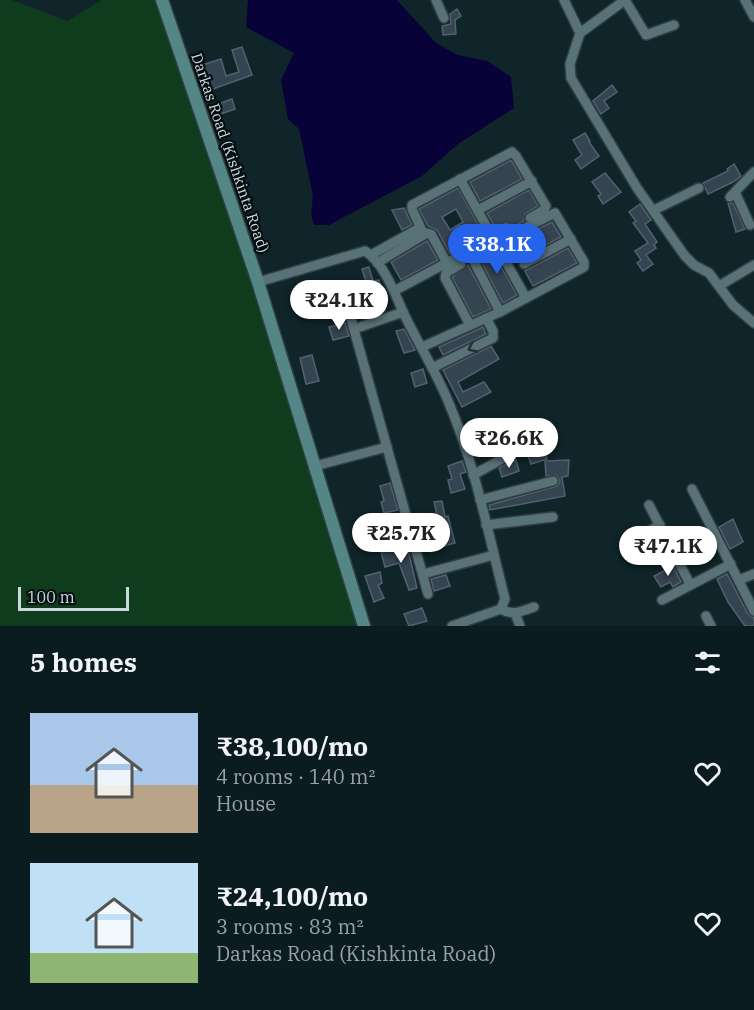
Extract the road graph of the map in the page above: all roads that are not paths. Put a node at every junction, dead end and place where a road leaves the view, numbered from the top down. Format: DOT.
graph roads {
  1 [pos="162,0"];
  2 [pos="436,0"];
  3 [pos="564,0"];
  4 [pos="625,0"];
  5 [pos="745,0"];
  6 [pos="754,17"];
  7 [pos="444,18"];
  8 [pos="674,25"];
  9 [pos="580,33"];
  10 [pos="754,172"];
  11 [pos="460,179"];
  12 [pos="532,182"];
  13 [pos="699,188"];
  14 [pos="478,210"];
  15 [pos="654,210"];
  16 [pos="750,225"];
  17 [pos="420,232"];
  18 [pos="571,239"];
  19 [pos="497,241"];
  20 [pos="371,255"];
  21 [pos="473,260"];
  22 [pos="378,263"];
  23 [pos="447,263"];
  24 [pos="460,264"];
  25 [pos="524,264"];
  26 [pos="754,265"];
  27 [pos="258,282"];
  28 [pos="719,286"];
  29 [pos="394,291"];
  30 [pos="526,298"];
  31 [pos="346,301"];
  32 [pos="404,312"];
  33 [pos="500,312"];
  34 [pos="486,318"];
  35 [pos="752,320"];
  36 [pos="470,325"];
  37 [pos="354,329"];
  38 [pos="422,347"];
  39 [pos="432,368"];
  40 [pos="387,447"];
  41 [pos="524,447"];
  42 [pos="315,466"];
  43 [pos="473,475"];
  44 [pos="553,481"];
  45 [pos="692,489"];
  46 [pos="480,500"];
  47 [pos="649,505"];
  48 [pos="553,517"];
  49 [pos="486,525"];
  50 [pos="660,525"];
  51 [pos="642,535"];
  52 [pos="494,555"];
  53 [pos="731,564"];
  54 [pos="423,574"];
  55 [pos="754,574"];
  56 [pos="739,580"];
  57 [pos="690,584"];
  58 [pos="428,594"];
  59 [pos="662,600"];
  60 [pos="534,607"];
  61 [pos="501,609"];
  62 [pos="754,611"];
  63 [pos="515,613"];
  64 [pos="706,616"];
  65 [pos="364,626"];
  66 [pos="452,626"];
  67 [pos="520,626"];
  68 [pos="711,626"];
  1 -- 27 [label="main road, Darkas Road (Kishkinta Road)"];
  2 -- 7 [label="street"];
  3 -- 9 [label="street"];
  4 -- 8 [label="street"];
  4 -- 9 [label="street"];
  5 -- 6 [label="street"];
  9 -- 15 [label="street"];
  10 -- 16 [label="street"];
  11 -- 12 [label="street"];
  11 -- 14 [label="street"];
  11 -- 17 [label="street"];
  12 -- 14 [label="street"];
  12 -- 19 [label="street"];
  13 -- 15 [label="street"];
  14 -- 19 [label="street"];
  15 -- 28 [label="street"];
  17 -- 20 [label="street"];
  17 -- 22 [label="street"];
  17 -- 23 [label="street"];
  18 -- 19 [label="street"];
  18 -- 25 [label="street"];
  18 -- 30 [label="street"];
  19 -- 23 [label="street"];
  19 -- 30 [label="street"];
  20 -- 22 [label="street"];
  20 -- 27 [label="street"];
  21 -- 33 [label="street"];
  22 -- 29 [label="street"];
  23 -- 29 [label="street"];
  24 -- 36 [label="street"];
  26 -- 28 [label="street"];
  27 -- 42 [label="main road, Darkas Road (Kishkinta Road)"];
  28 -- 35 [label="street"];
  29 -- 32 [label="street"];
  30 -- 33 [label="street"];
  31 -- 37 [label="street"];
  32 -- 37 [label="street"];
  32 -- 38 [label="street"];
  33 -- 34 [label="street"];
  34 -- 36 [label="street"];
  34 -- 39 [label="street, one-way"];
  36 -- 38 [label="street"];
  37 -- 40 [label="street"];
  38 -- 39 [label="street"];
  39 -- 43 [label="street"];
  40 -- 42 [label="street"];
  40 -- 54 [label="street"];
  41 -- 43 [label="street"];
  42 -- 65 [label="main road, Darkas Road (Kishkinta Road)"];
  43 -- 46 [label="street"];
  44 -- 46 [label="street"];
  45 -- 53 [label="street"];
  46 -- 49 [label="street"];
  47 -- 50 [label="street"];
  48 -- 49 [label="street"];
  49 -- 52 [label="street"];
  50 -- 51 [label="street"];
  50 -- 57 [label="street"];
  52 -- 54 [label="street"];
  52 -- 61 [label="street"];
  53 -- 56 [label="street"];
  53 -- 57 [label="street"];
  54 -- 58 [label="street"];
  55 -- 56 [label="street"];
  56 -- 62 [label="street"];
  57 -- 59 [label="street"];
  60 -- 63 [label="street"];
  61 -- 63 [label="street"];
  61 -- 66 [label="street"];
  63 -- 67 [label="street"];
  64 -- 68 [label="street"];
}
